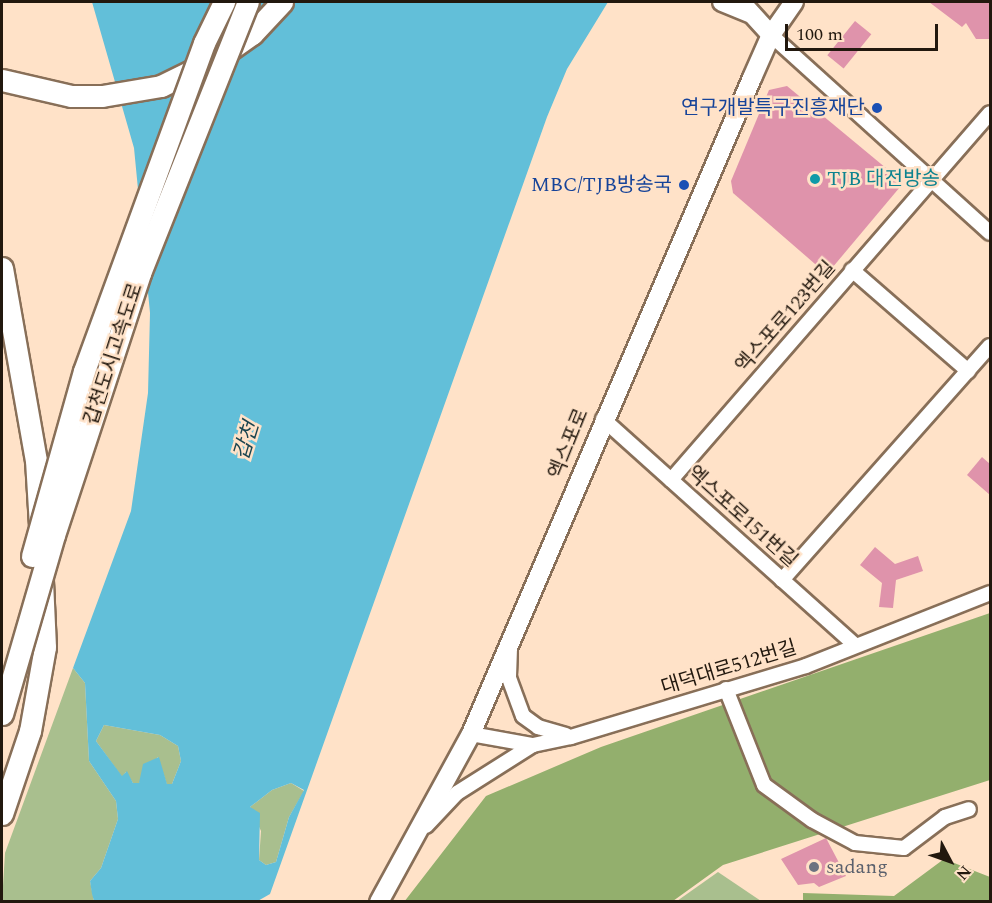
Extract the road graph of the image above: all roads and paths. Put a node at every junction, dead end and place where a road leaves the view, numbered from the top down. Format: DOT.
graph roads {
  1 [pos="224,2"];
  2 [pos="248,2"];
  3 [pos="282,2"];
  4 [pos="722,2"];
  5 [pos="794,2"];
  6 [pos="745,7"];
  7 [pos="771,35"];
  8 [pos="2,80"];
  9 [pos="990,113"];
  10 [pos="933,181"];
  11 [pos="990,233"];
  12 [pos="2,268"];
  13 [pos="852,270"];
  14 [pos="990,346"];
  15 [pos="968,371"];
  16 [pos="603,419"];
  17 [pos="671,480"];
  18 [pos="782,580"];
  19 [pos="990,593"];
  20 [pos="855,645"];
  21 [pos="510,648"];
  22 [pos="2,665"];
  23 [pos="726,689"];
  24 [pos="2,714"];
  25 [pos="471,734"];
  26 [pos="571,736"];
  27 [pos="533,745"];
  28 [pos="969,809"];
  29 [pos="2,814"];
  30 [pos="418,834"];
  31 [pos="379,902"];
  1 -- 22 [label="highway, 갑천도시고속도로, bridge"];
  2 -- 24 [label="highway, 갑천도시고속도로, bridge"];
  3 -- 8 [label="highway, bridge"];
  4 -- 6 [label="main road"];
  5 -- 7 [label="main road, 엑스포로"];
  6 -- 7 [label="main road"];
  7 -- 10 [label="street"];
  7 -- 16 [label="main road, 엑스포로"];
  9 -- 10 [label="street, 엑스포로123번길"];
  10 -- 11 [label="street"];
  10 -- 13 [label="street, 엑스포로123번길"];
  12 -- 29 [label="highway"];
  13 -- 15 [label="street"];
  13 -- 17 [label="street, 엑스포로123번길"];
  14 -- 15 [label="street"];
  15 -- 18 [label="street"];
  16 -- 17 [label="street, 엑스포로151번길"];
  16 -- 21 [label="main road, 엑스포로"];
  17 -- 18 [label="street, 엑스포로151번길"];
  18 -- 20 [label="street, 엑스포로151번길"];
  19 -- 20 [label="street, 대덕대로512번길"];
  20 -- 23 [label="street, 대덕대로512번길"];
  21 -- 25 [label="main road, 엑스포로"];
  21 -- 26 [label="street"];
  23 -- 26 [label="street, 대덕대로512번길"];
  23 -- 28 [label="street"];
  25 -- 27 [label="street, 대덕대로512번길"];
  25 -- 30 [label="main road, 엑스포로"];
  26 -- 27 [label="street, 대덕대로512번길"];
  27 -- 30 [label="street"];
  30 -- 31 [label="main road, 엑스포로"];
}
